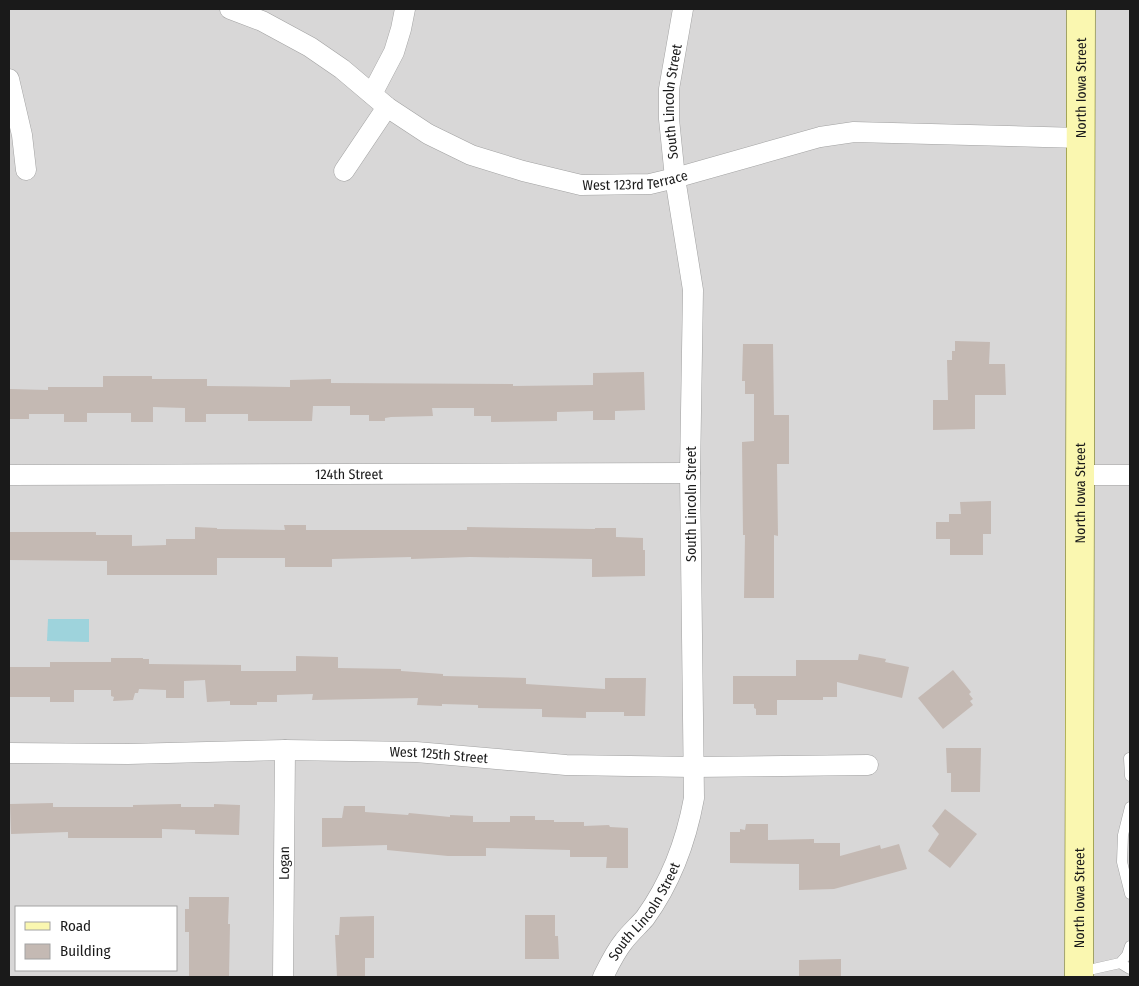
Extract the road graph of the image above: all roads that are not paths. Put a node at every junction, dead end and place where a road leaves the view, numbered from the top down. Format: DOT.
graph roads {
  1 [pos="230,9"];
  2 [pos="405,9"];
  3 [pos="683,9"];
  4 [pos="1081,9"];
  5 [pos="9,79"];
  6 [pos="379,101"];
  7 [pos="1081,138"];
  8 [pos="26,170"];
  9 [pos="344,171"];
  10 [pos="675,178"];
  11 [pos="690,473"];
  12 [pos="9,475"];
  13 [pos="1130,475"];
  14 [pos="1081,476"];
  15 [pos="285,750"];
  16 [pos="9,753"];
  17 [pos="1129,758"];
  18 [pos="868,765"];
  19 [pos="694,767"];
  20 [pos="1130,776"];
  21 [pos="1130,807"];
  22 [pos="1130,894"];
  23 [pos="1130,946"];
  24 [pos="1120,963"];
  25 [pos="1130,968"];
  26 [pos="1079,975"];
  27 [pos="283,977"];
  28 [pos="603,977"];
  1 -- 6 [label="street, West 123rd Terrace"];
  2 -- 6 [label="street"];
  3 -- 10 [label="street, South Lincoln Street"];
  4 -- 7 [label="street, North Iowa Street"];
  5 -- 8 [label="street"];
  6 -- 9 [label="street"];
  6 -- 10 [label="street, West 123rd Terrace"];
  7 -- 10 [label="street, West 123rd Terrace"];
  7 -- 14 [label="street, North Iowa Street"];
  10 -- 11 [label="street, South Lincoln Street"];
  11 -- 12 [label="street, 124th Street"];
  11 -- 19 [label="street, South Lincoln Street"];
  13 -- 14 [label="street"];
  14 -- 26 [label="street, North Iowa Street"];
  15 -- 16 [label="street, West 125th Street"];
  15 -- 19 [label="street, West 125th Street"];
  15 -- 27 [label="street, Logan"];
  17 -- 20 [label="lane"];
  18 -- 19 [label="street, West 125th Street"];
  19 -- 28 [label="street, South Lincoln Street"];
  21 -- 22 [label="lane"];
  23 -- 24 [label="lane"];
  24 -- 25 [label="lane"];
  24 -- 26 [label="lane"];
}
